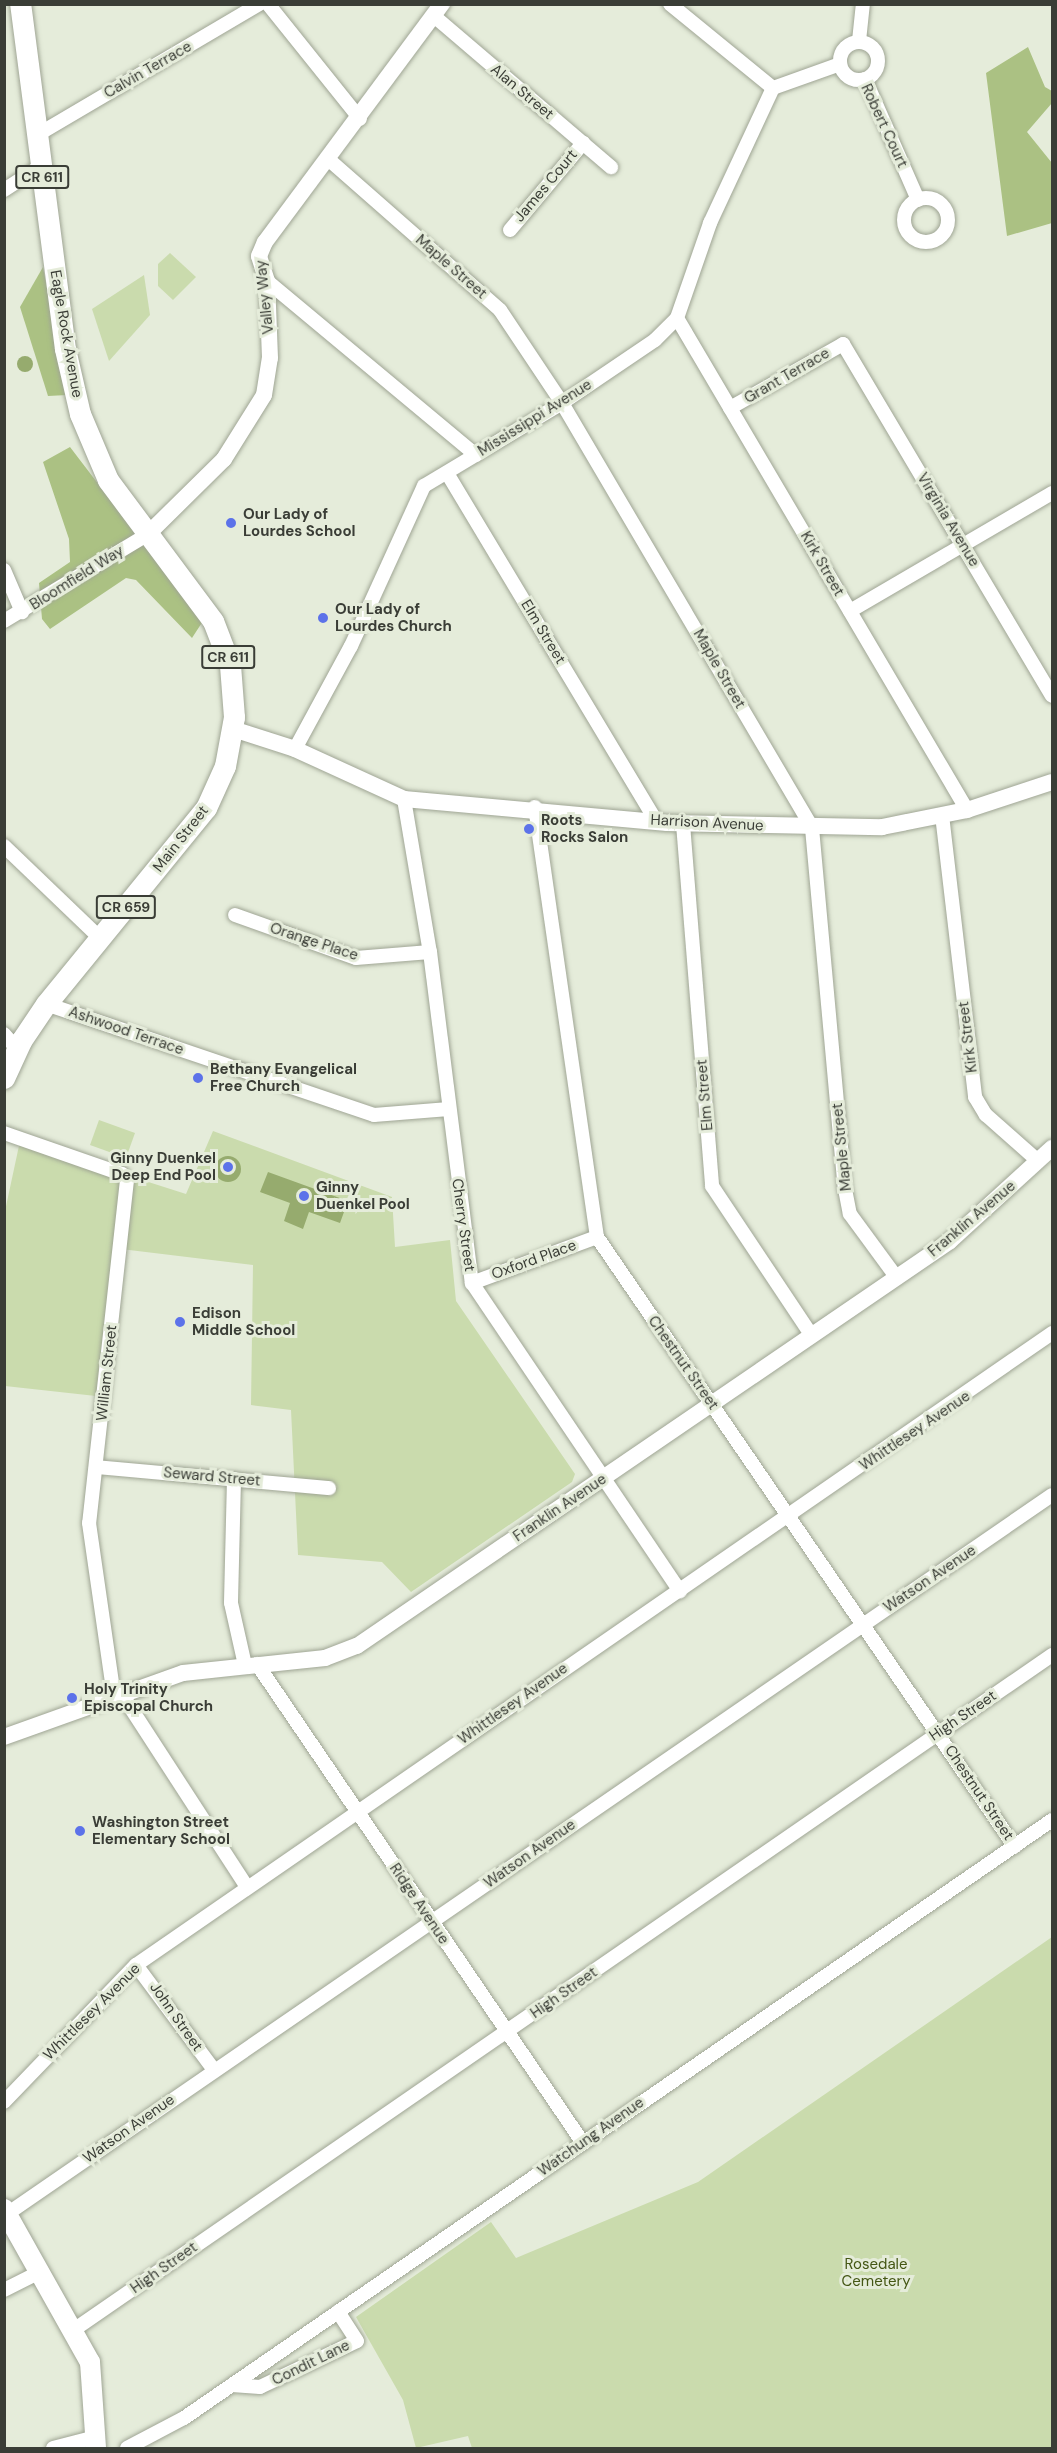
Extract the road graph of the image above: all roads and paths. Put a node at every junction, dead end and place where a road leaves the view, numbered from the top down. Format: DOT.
graph roads {
  1 [pos="20,4"];
  2 [pos="259,4"];
  3 [pos="268,4"];
  4 [pos="670,4"];
  5 [pos="862,4"];
  6 [pos="438,10"];
  7 [pos="859,41"];
  8 [pos="840,64"];
  9 [pos="865,79"];
  10 [pos="773,88"];
  11 [pos="360,119"];
  12 [pos="37,135"];
  13 [pos="583,143"];
  14 [pos="327,158"];
  15 [pos="41,166"];
  16 [pos="611,167"];
  17 [pos="4,190"];
  18 [pos="918,200"];
  19 [pos="510,230"];
  20 [pos="267,281"];
  21 [pos="677,318"];
  22 [pos="843,344"];
  23 [pos="562,403"];
  24 [pos="730,408"];
  25 [pos="476,455"];
  26 [pos="447,472"];
  27 [pos="1053,492"];
  28 [pos="148,534"];
  29 [pos="963,545"];
  30 [pos="4,570"];
  31 [pos="849,610"];
  32 [pos="22,612"];
  33 [pos="4,621"];
  34 [pos="1053,696"];
  35 [pos="233,729"];
  36 [pos="296,749"];
  37 [pos="1053,782"];
  38 [pos="404,799"];
  39 [pos="535,807"];
  40 [pos="967,810"];
  41 [pos="942,815"];
  42 [pos="657,822"];
  43 [pos="683,824"];
  44 [pos="812,828"];
  45 [pos="4,846"];
  46 [pos="235,915"];
  47 [pos="100,938"];
  48 [pos="430,952"];
  49 [pos="46,1004"];
  50 [pos="11,1041"];
  51 [pos="4,1078"];
  52 [pos="449,1109"];
  53 [pos="4,1133"];
  54 [pos="1053,1148"];
  55 [pos="1038,1161"];
  56 [pos="597,1237"];
  57 [pos="897,1278"];
  58 [pos="472,1283"];
  59 [pos="812,1336"];
  60 [pos="1051,1338"];
  61 [pos="712,1404"];
  62 [pos="96,1467"];
  63 [pos="234,1479"];
  64 [pos="603,1479"];
  65 [pos="329,1488"];
  66 [pos="1053,1495"];
  67 [pos="789,1515"];
  68 [pos="680,1591"];
  69 [pos="864,1624"];
  70 [pos="1053,1655"];
  71 [pos="251,1664"];
  72 [pos="117,1694"];
  73 [pos="938,1732"];
  74 [pos="4,1737"];
  75 [pos="357,1814"];
  76 [pos="1053,1820"];
  77 [pos="1015,1847"];
  78 [pos="247,1887"];
  79 [pos="431,1922"];
  80 [pos="136,1965"];
  81 [pos="506,2033"];
  82 [pos="214,2070"];
  83 [pos="4,2102"];
  84 [pos="583,2143"];
  85 [pos="6,2211"];
  86 [pos="40,2272"];
  87 [pos="4,2290"];
  88 [pos="338,2312"];
  89 [pos="75,2330"];
  90 [pos="232,2385"];
  91 [pos="96,2443"];
  92 [pos="53,2448"];
  93 [pos="127,2448"];
  1 -- 12 [label="main road, Eagle Rock Avenue / CR 611"];
  2 -- 12 [label="street, Calvin Terrace"];
  3 -- 11 [label="street"];
  4 -- 10 [label="street"];
  5 -- 7 [label="street"];
  6 -- 11 [label="street, Valley Way"];
  6 -- 13 [label="street, Alan Street"];
  7 -- 8 [label="street"];
  7 -- 9 [label="street"];
  8 -- 9 [label="street, Robert Court"];
  8 -- 10 [label="street"];
  9 -- 18 [label="street, Robert Court"];
  10 -- 21 [label="street, Mississippi Avenue"];
  11 -- 14 [label="street, Valley Way"];
  12 -- 15 [label="main road, Eagle Rock Avenue / CR 611"];
  13 -- 16 [label="street, Alan Street"];
  13 -- 19 [label="street, James Court"];
  14 -- 20 [label="street, Valley Way"];
  14 -- 23 [label="street, Maple Street"];
  15 -- 17 [label="street"];
  15 -- 28 [label="main road, Eagle Rock Avenue / CR 611"];
  20 -- 25 [label="street"];
  20 -- 28 [label="street, Valley Way"];
  21 -- 23 [label="street, Mississippi Avenue"];
  21 -- 24 [label="street, Kirk Street"];
  22 -- 24 [label="street, Grant Terrace"];
  22 -- 29 [label="street, Virginia Avenue"];
  23 -- 25 [label="street, Mississippi Avenue"];
  23 -- 44 [label="street, Maple Street"];
  24 -- 31 [label="street, Kirk Street"];
  25 -- 26 [label="street, Mississippi Avenue"];
  26 -- 36 [label="street, Mississippi Avenue"];
  26 -- 42 [label="street, Elm Street"];
  27 -- 29 [label="street"];
  28 -- 32 [label="street, Bloomfield Way"];
  28 -- 35 [label="main road, Eagle Rock Avenue / CR 611"];
  29 -- 31 [label="street"];
  29 -- 34 [label="street, Virginia Avenue"];
  30 -- 32 [label="street"];
  31 -- 40 [label="street, Kirk Street"];
  32 -- 33 [label="street, Bloomfield Way"];
  35 -- 36 [label="street"];
  35 -- 47 [label="main road, Main Street / CR 659"];
  36 -- 38 [label="street, Harrison Avenue"];
  37 -- 40 [label="street, Harrison Avenue"];
  38 -- 39 [label="street, Harrison Avenue"];
  38 -- 48 [label="street, Cherry Street"];
  39 -- 42 [label="street, Harrison Avenue"];
  39 -- 56 [label="street, Chestnut Street"];
  40 -- 41 [label="street, Harrison Avenue"];
  41 -- 44 [label="street, Harrison Avenue"];
  41 -- 55 [label="street, Kirk Street"];
  42 -- 43 [label="street, Harrison Avenue"];
  43 -- 44 [label="street, Harrison Avenue"];
  43 -- 59 [label="street, Elm Street"];
  44 -- 57 [label="street, Maple Street"];
  45 -- 47 [label="street"];
  46 -- 48 [label="street, Orange Place"];
  47 -- 49 [label="main road, Main Street / CR 659"];
  48 -- 52 [label="street, Cherry Street"];
  49 -- 50 [label="main road, Main Street / CR 659"];
  49 -- 52 [label="street, Ashwood Terrace"];
  50 -- 51 [label="main road, Main Street / CR 659"];
  52 -- 58 [label="street, Cherry Street"];
  53 -- 62 [label="street, William Street"];
  54 -- 55 [label="street, Franklin Avenue"];
  55 -- 57 [label="street, Franklin Avenue"];
  56 -- 58 [label="street, Oxford Place"];
  56 -- 61 [label="street, Chestnut Street"];
  57 -- 59 [label="street, Franklin Avenue"];
  58 -- 64 [label="street, Cherry Street"];
  59 -- 61 [label="street, Franklin Avenue"];
  60 -- 67 [label="street, Whittlesey Avenue"];
  61 -- 64 [label="street, Franklin Avenue"];
  61 -- 67 [label="street, Chestnut Street"];
  62 -- 63 [label="street, Seward Street"];
  62 -- 72 [label="street, William Street"];
  63 -- 65 [label="street, Seward Street"];
  63 -- 71 [label="street, Ridge Avenue"];
  64 -- 68 [label="street, Cherry Street"];
  64 -- 71 [label="street, Franklin Avenue"];
  66 -- 69 [label="street, Watson Avenue"];
  67 -- 68 [label="street, Whittlesey Avenue"];
  67 -- 69 [label="street, Chestnut Street"];
  68 -- 75 [label="street, Whittlesey Avenue"];
  69 -- 73 [label="street, Chestnut Street"];
  69 -- 79 [label="street, Watson Avenue"];
  70 -- 73 [label="street, High Street"];
  71 -- 72 [label="street, Franklin Avenue"];
  71 -- 75 [label="street, Ridge Avenue"];
  72 -- 74 [label="street, Franklin Avenue"];
  72 -- 78 [label="street, William Street"];
  73 -- 77 [label="street, Chestnut Street"];
  73 -- 81 [label="street, High Street"];
  75 -- 78 [label="street, Whittlesey Avenue"];
  75 -- 79 [label="street, Ridge Avenue"];
  76 -- 77 [label="street, Watchung Avenue"];
  77 -- 84 [label="street, Watchung Avenue"];
  78 -- 80 [label="street, Whittlesey Avenue"];
  79 -- 81 [label="street, Ridge Avenue"];
  79 -- 82 [label="street, Watson Avenue"];
  80 -- 82 [label="street, John Street"];
  80 -- 83 [label="street, Whittlesey Avenue"];
  81 -- 84 [label="street, Ridge Avenue"];
  81 -- 89 [label="street, High Street"];
  82 -- 85 [label="street, Watson Avenue"];
  84 -- 88 [label="street, Watchung Avenue"];
  85 -- 86 [label="main road"];
  86 -- 87 [label="street"];
  86 -- 89 [label="main road"];
  88 -- 90 [label="street, Watchung Avenue"];
  88 -- 90 [label="street, Condit Lane"];
  89 -- 91 [label="main road"];
  90 -- 93 [label="street, Watchung Avenue"];
  91 -- 92 [label="street"];
}
